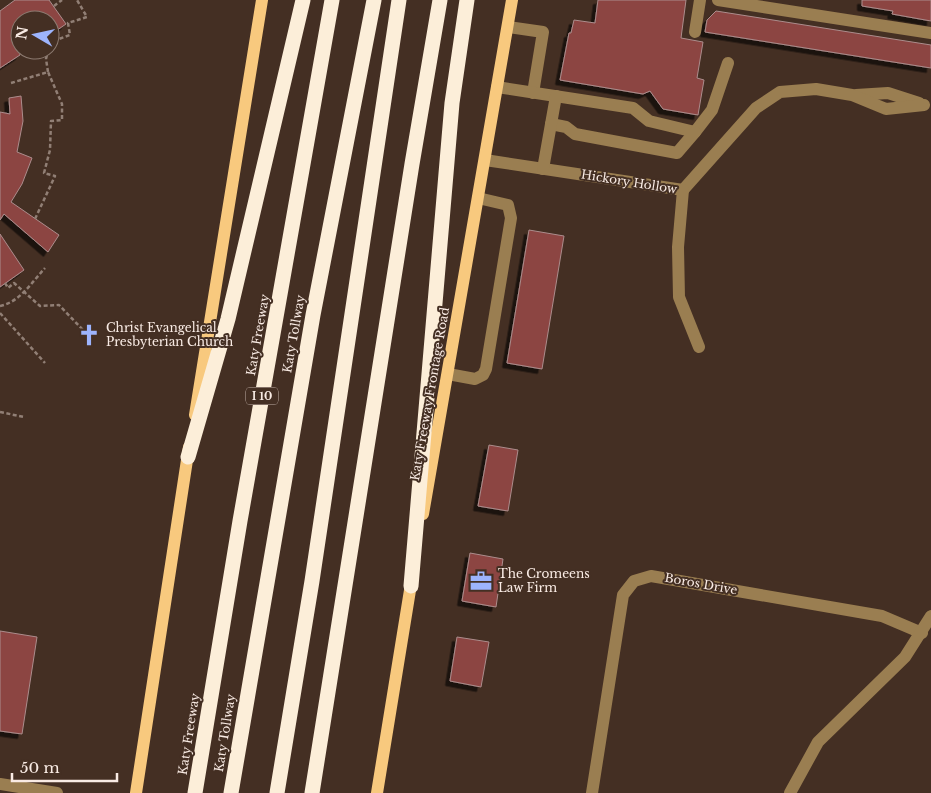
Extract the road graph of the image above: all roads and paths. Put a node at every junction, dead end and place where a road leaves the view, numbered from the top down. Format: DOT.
graph roads {
  1 [pos="62,0"];
  2 [pos="77,0"];
  3 [pos="262,0"];
  4 [pos="303,0"];
  5 [pos="332,0"];
  6 [pos="374,0"];
  7 [pos="399,0"];
  8 [pos="440,0"];
  9 [pos="467,0"];
  10 [pos="512,0"];
  11 [pos="700,0"];
  12 [pos="718,0"];
  13 [pos="54,6"];
  14 [pos="508,27"];
  15 [pos="695,32"];
  16 [pos="931,33"];
  17 [pos="60,38"];
  18 [pos="46,60"];
  19 [pos="728,63"];
  20 [pos="48,72"];
  21 [pos="11,83"];
  22 [pos="497,87"];
  23 [pos="533,93"];
  24 [pos="556,96"];
  25 [pos="928,106"];
  26 [pos="551,124"];
  27 [pos="695,132"];
  28 [pos="485,160"];
  29 [pos="543,169"];
  30 [pos="683,190"];
  31 [pos="478,198"];
  32 [pos="35,219"];
  33 [pos="45,268"];
  34 [pos="5,284"];
  35 [pos="24,292"];
  36 [pos="0,306"];
  37 [pos="0,312"];
  38 [pos="83,330"];
  39 [pos="700,348"];
  40 [pos="45,363"];
  41 [pos="448,374"];
  42 [pos="0,412"];
  43 [pos="24,417"];
  44 [pos="188,457"];
  45 [pos="411,586"];
  46 [pos="931,616"];
  47 [pos="922,633"];
  48 [pos="0,784"];
  49 [pos="57,793"];
  50 [pos="136,793"];
  51 [pos="194,793"];
  52 [pos="230,793"];
  53 [pos="277,793"];
  54 [pos="312,793"];
  55 [pos="377,793"];
  56 [pos="592,793"];
  57 [pos="790,793"];
  1 -- 13 [label="path"];
  2 -- 17 [label="path"];
  3 -- 44 [label="main road"];
  4 -- 44 [label="highway"];
  5 -- 51 [label="highway, Katy Freeway / I 10"];
  6 -- 52 [label="highway, Katy Tollway"];
  7 -- 53 [label="highway"];
  8 -- 54 [label="highway"];
  9 -- 45 [label="highway"];
  10 -- 14 [label="main road, Katy Freeway Frontage Road"];
  11 -- 15 [label="street"];
  12 -- 16 [label="street"];
  14 -- 22 [label="main road, Katy Freeway Frontage Road"];
  14 -- 23 [label="street"];
  18 -- 20 [label="path"];
  19 -- 27 [label="street"];
  20 -- 21 [label="path"];
  20 -- 32 [label="path"];
  22 -- 23 [label="street"];
  22 -- 28 [label="main road, Katy Freeway Frontage Road"];
  23 -- 24 [label="street"];
  24 -- 26 [label="street"];
  24 -- 27 [label="street"];
  25 -- 30 [label="street, Hickory Hollow"];
  26 -- 27 [label="street"];
  26 -- 29 [label="street"];
  28 -- 29 [label="street, Hickory Hollow"];
  28 -- 31 [label="main road, Katy Freeway Frontage Road"];
  29 -- 30 [label="street, Hickory Hollow"];
  30 -- 39 [label="street"];
  31 -- 41 [label="main road, Katy Freeway Frontage Road"];
  31 -- 41 [label="street"];
  33 -- 35 [label="path"];
  34 -- 35 [label="path"];
  35 -- 36 [label="path"];
  35 -- 38 [label="path"];
  37 -- 40 [label="path"];
  41 -- 45 [label="main road, Katy Freeway Frontage Road"];
  42 -- 43 [label="path"];
  44 -- 50 [label="main road"];
  45 -- 55 [label="main road, Katy Freeway Frontage Road"];
  46 -- 47 [label="street"];
  47 -- 56 [label="street, Boros Drive"];
  47 -- 57 [label="street"];
  48 -- 49 [label="street"];
}
